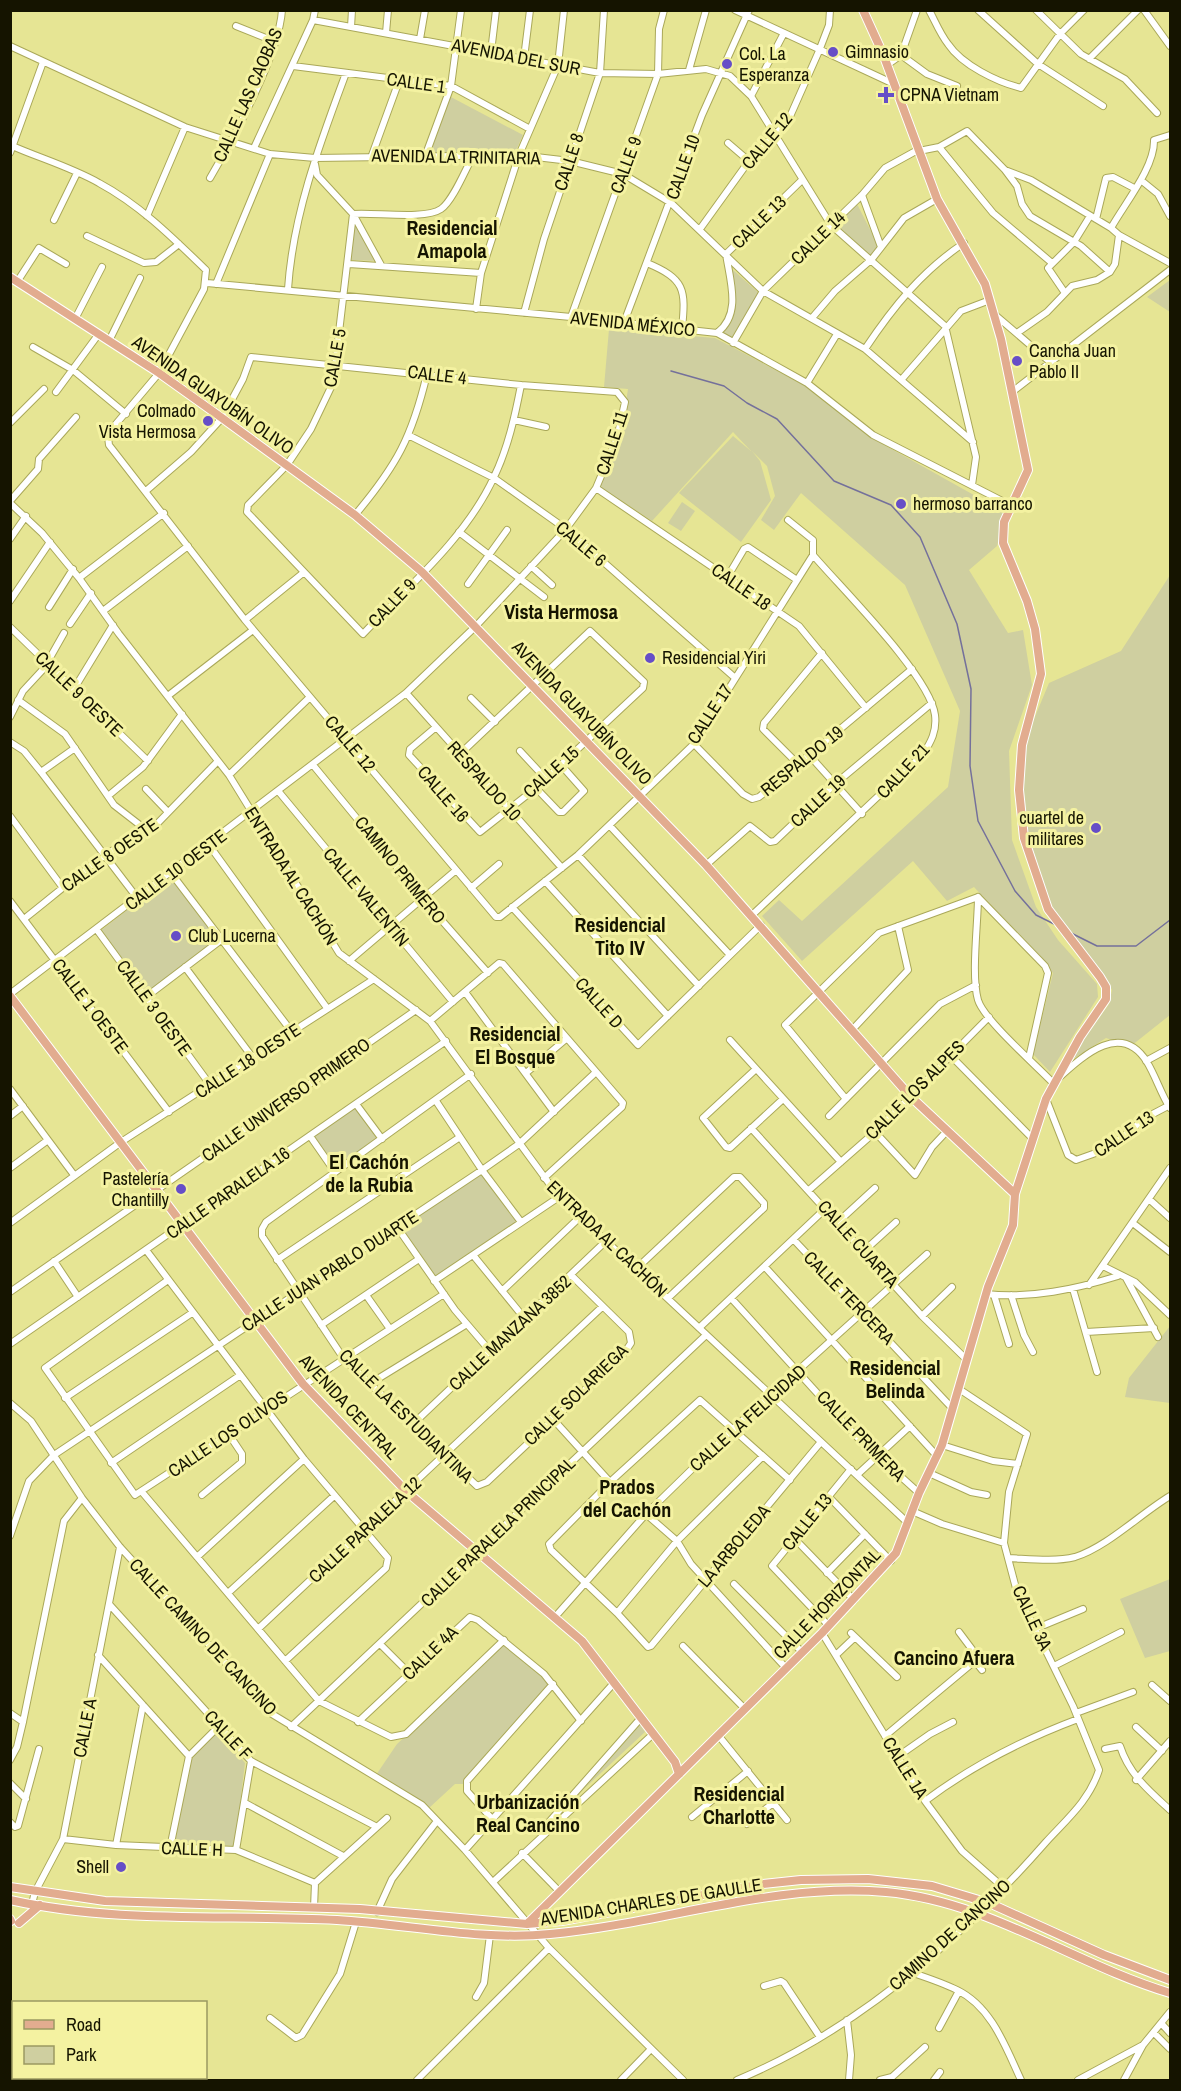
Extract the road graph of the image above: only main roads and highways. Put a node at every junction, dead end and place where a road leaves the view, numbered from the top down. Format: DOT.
graph roads {
  1 [pos="863,10"];
  2 [pos="14,279"];
  3 [pos="10,995"];
  4 [pos="1015,1194"];
  5 [pos="679,1774"];
  6 [pos="10,1887"];
  7 [pos="10,1900"];
  8 [pos="36,1904"];
  9 [pos="292,1908"];
  10 [pos="314,1908"];
  11 [pos="279,1919"];
  12 [pos="306,1919"];
  13 [pos="14,1921"];
  14 [pos="527,1924"];
  15 [pos="1170,1980"];
  16 [pos="1170,1993"];
  1 -- 4 [label="main road, CALLE HORIZONTAL"];
  2 -- 4 [label="main road, AVENIDA GUAYUBÍN OLIVO"];
  3 -- 5 [label="main road, AVENIDA CENTRAL"];
  4 -- 5 [label="main road, CALLE HORIZONTAL"];
  5 -- 14 [label="main road, CALLE HORIZONTAL"];
  6 -- 9 [label="main road, AVENIDA CHARLES DE GAULLE"];
  7 -- 8 [label="main road, AVENIDA CHARLES DE GAULLE"];
  8 -- 11 [label="main road, AVENIDA CHARLES DE GAULLE"];
  8 -- 13 [label="main road"];
  9 -- 10 [label="main road, AVENIDA CHARLES DE GAULLE"];
  9 -- 11 [label="main road"];
  10 -- 12 [label="main road"];
  10 -- 14 [label="main road, AVENIDA CHARLES DE GAULLE"];
  11 -- 12 [label="main road, AVENIDA CHARLES DE GAULLE"];
  12 -- 16 [label="main road, AVENIDA CHARLES DE GAULLE"];
  14 -- 15 [label="main road, AVENIDA CHARLES DE GAULLE"];
}
